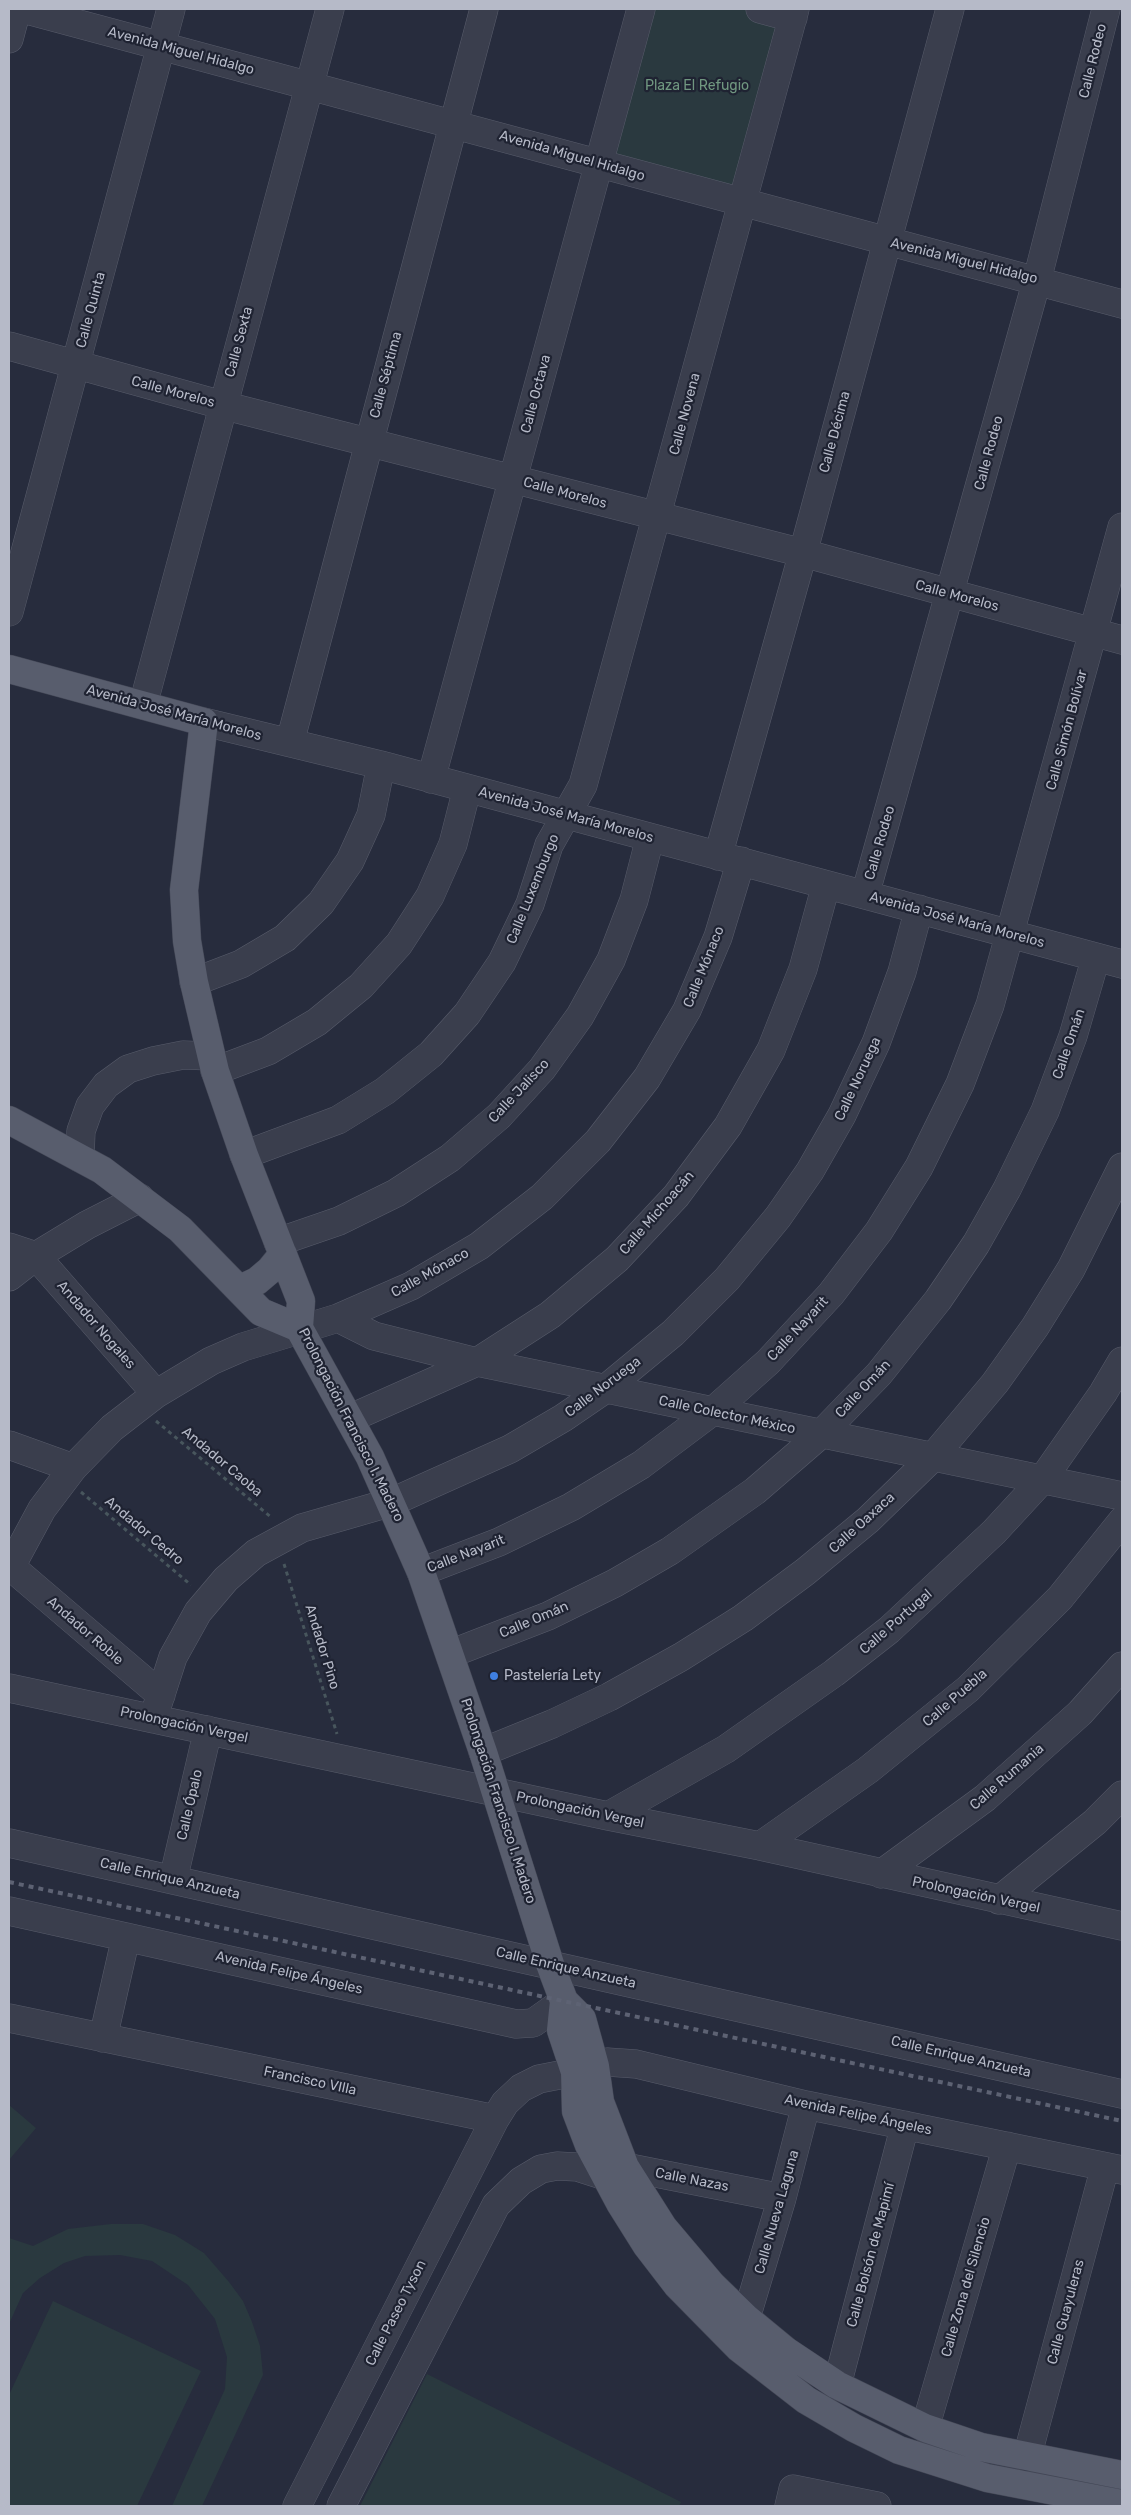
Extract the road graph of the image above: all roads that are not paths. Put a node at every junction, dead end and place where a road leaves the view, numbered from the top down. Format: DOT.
graph roads {
  1 [pos="17,9"];
  2 [pos="22,9"];
  3 [pos="171,9"];
  4 [pos="330,9"];
  5 [pos="484,9"];
  6 [pos="641,9"];
  7 [pos="760,9"];
  8 [pos="950,9"];
  9 [pos="1106,9"];
  10 [pos="794,13"];
  11 [pos="9,38"];
  12 [pos="160,47"];
  13 [pos="310,84"];
  14 [pos="454,123"];
  15 [pos="599,164"];
  16 [pos="742,203"];
  17 [pos="886,242"];
  18 [pos="1037,280"];
  19 [pos="1122,304"];
  20 [pos="9,346"];
  21 [pos="76,366"];
  22 [pos="222,405"];
  23 [pos="368,442"];
  24 [pos="513,480"];
  25 [pos="656,518"];
  26 [pos="1122,527"];
  27 [pos="803,554"];
  28 [pos="950,594"];
  29 [pos="9,612"];
  30 [pos="1094,632"];
  31 [pos="1122,640"];
  32 [pos="9,669"];
  33 [pos="143,705"];
  34 [pos="204,722"];
  35 [pos="290,742"];
  36 [pos="381,766"];
  37 [pos="431,779"];
  38 [pos="467,789"];
  39 [pos="567,816"];
  40 [pos="650,838"];
  41 [pos="729,858"];
  42 [pos="826,885"];
  43 [pos="865,895"];
  44 [pos="918,909"];
  45 [pos="1010,934"];
  46 [pos="1096,957"];
  47 [pos="1122,964"];
  48 [pos="194,982"];
  49 [pos="212,1063"];
  50 [pos="9,1120"];
  51 [pos="244,1155"];
  52 [pos="80,1158"];
  53 [pos="1122,1167"];
  54 [pos="140,1198"];
  55 [pos="9,1246"];
  56 [pos="281,1248"];
  57 [pos="36,1256"];
  58 [pos="9,1277"];
  59 [pos="240,1289"];
  60 [pos="338,1318"];
  61 [pos="299,1328"];
  62 [pos="1122,1361"];
  63 [pos="477,1362"];
  64 [pos="604,1390"];
  65 [pos="147,1400"];
  66 [pos="713,1411"];
  67 [pos="350,1418"];
  68 [pos="820,1435"];
  69 [pos="9,1445"];
  70 [pos="932,1458"];
  71 [pos="69,1473"];
  72 [pos="1042,1480"];
  73 [pos="1122,1496"];
  74 [pos="392,1502"];
  75 [pos="1122,1521"];
  76 [pos="11,1560"];
  77 [pos="421,1572"];
  78 [pos="450,1654"];
  79 [pos="1122,1666"];
  80 [pos="9,1688"];
  81 [pos="157,1707"];
  82 [pos="208,1730"];
  83 [pos="483,1752"];
  84 [pos="495,1792"];
  85 [pos="1122,1796"];
  86 [pos="608,1816"];
  87 [pos="9,1843"];
  88 [pos="760,1846"];
  89 [pos="881,1874"];
  90 [pos="173,1880"];
  91 [pos="999,1900"];
  92 [pos="9,1911"];
  93 [pos="1120,1923"];
  94 [pos="126,1937"];
  95 [pos="550,1964"];
  96 [pos="564,2001"];
  97 [pos="9,2018"];
  98 [pos="102,2038"];
  99 [pos="585,2069"];
  100 [pos="1122,2094"];
  101 [pos="806,2105"];
  102 [pos="495,2119"];
  103 [pos="905,2125"];
  104 [pos="1006,2146"];
  105 [pos="1114,2169"];
  106 [pos="611,2171"];
  107 [pos="782,2198"];
  108 [pos="746,2318"];
  109 [pos="837,2385"];
  110 [pos="925,2428"];
  111 [pos="1027,2457"];
  112 [pos="1119,2493"];
  113 [pos="297,2506"];
  114 [pos="341,2506"];
  115 [pos="789,2506"];
  116 [pos="877,2506"];
  1 -- 11 [label="street"];
  2 -- 12 [label="street, Avenida Miguel Hidalgo"];
  3 -- 12 [label="street, Calle Quinta"];
  4 -- 13 [label="street, Calle Sexta"];
  5 -- 14 [label="street, Calle Séptima"];
  6 -- 15 [label="street, Calle Octava"];
  7 -- 10 [label="street"];
  8 -- 17 [label="street, Calle Décima"];
  9 -- 18 [label="street, Calle Rodeo"];
  10 -- 16 [label="street, Calle Novena"];
  12 -- 13 [label="street, Avenida Miguel Hidalgo"];
  12 -- 21 [label="street, Calle Quinta"];
  13 -- 14 [label="street, Avenida Miguel Hidalgo"];
  13 -- 22 [label="street, Calle Sexta"];
  14 -- 15 [label="street, Avenida Miguel Hidalgo"];
  14 -- 23 [label="street, Calle Séptima"];
  15 -- 16 [label="street, Avenida Miguel Hidalgo"];
  15 -- 24 [label="street, Calle Octava"];
  16 -- 17 [label="street, Avenida Miguel Hidalgo"];
  16 -- 25 [label="street, Calle Novena"];
  17 -- 18 [label="street, Avenida Miguel Hidalgo"];
  17 -- 27 [label="street, Calle Décima"];
  18 -- 19 [label="street, Avenida Miguel Hidalgo"];
  18 -- 28 [label="street, Calle Rodeo"];
  20 -- 21 [label="street, Calle Morelos"];
  21 -- 22 [label="street, Calle Morelos"];
  21 -- 29 [label="street, Calle Quinta"];
  22 -- 23 [label="street, Calle Morelos"];
  22 -- 33 [label="street, Calle Sexta"];
  23 -- 24 [label="street, Calle Morelos"];
  23 -- 35 [label="street, Calle Séptima"];
  24 -- 25 [label="street, Calle Morelos"];
  24 -- 37 [label="street, Calle Octava"];
  25 -- 27 [label="street, Calle Morelos"];
  25 -- 39 [label="street, Calle Novena"];
  26 -- 30 [label="street, Calle Simón Bolívar"];
  27 -- 28 [label="street, Calle Morelos"];
  27 -- 41 [label="street, Calle Décima"];
  28 -- 30 [label="street, Calle Morelos"];
  28 -- 43 [label="street, Calle Rodeo"];
  30 -- 31 [label="street, Calle Morelos"];
  30 -- 45 [label="street, Calle Simón Bolívar"];
  32 -- 33 [label="main road, Avenida José María Morelos"];
  33 -- 34 [label="main road, Avenida José María Morelos"];
  34 -- 35 [label="street, Avenida José María Morelos"];
  34 -- 48 [label="main road, Prolongación Francisco I. Madero"];
  35 -- 36 [label="street, Avenida José María Morelos"];
  36 -- 37 [label="street, Avenida José María Morelos"];
  36 -- 48 [label="street"];
  37 -- 38 [label="street, Avenida José María Morelos"];
  38 -- 39 [label="street, Avenida José María Morelos"];
  38 -- 49 [label="street"];
  39 -- 40 [label="street, Avenida José María Morelos"];
  39 -- 51 [label="street, Calle Luxemburgo"];
  40 -- 41 [label="street, Avenida José María Morelos"];
  40 -- 56 [label="street, Calle Jalisco"];
  41 -- 42 [label="street, Avenida José María Morelos"];
  41 -- 60 [label="street, Calle Mónaco"];
  42 -- 43 [label="street, Avenida José María Morelos"];
  42 -- 63 [label="street, Calle Michoacán"];
  43 -- 44 [label="street, Avenida José María Morelos"];
  44 -- 45 [label="street, Avenida José María Morelos"];
  44 -- 64 [label="street, Calle Noruega"];
  45 -- 46 [label="street, Avenida José María Morelos"];
  45 -- 66 [label="street, Calle Nayarit"];
  46 -- 47 [label="street, Avenida José María Morelos"];
  46 -- 68 [label="street, Calle Omán"];
  48 -- 49 [label="main road, Prolongación Francisco I. Madero"];
  49 -- 51 [label="main road, Prolongación Francisco I. Madero"];
  49 -- 52 [label="street"];
  50 -- 52 [label="main road"];
  51 -- 56 [label="main road, Prolongación Francisco I. Madero"];
  52 -- 54 [label="main road"];
  53 -- 70 [label="street, Calle Oaxaca"];
  54 -- 57 [label="street"];
  54 -- 59 [label="main road"];
  55 -- 57 [label="street"];
  56 -- 59 [label="main road"];
  56 -- 61 [label="main road, Prolongación Francisco I. Madero"];
  57 -- 58 [label="street"];
  57 -- 65 [label="street, Andador Nogales"];
  59 -- 61 [label="main road"];
  60 -- 61 [label="street, Calle Mónaco"];
  60 -- 63 [label="street, Calle Colector México"];
  61 -- 65 [label="street, Calle Mónaco"];
  61 -- 67 [label="main road, Prolongación Francisco I. Madero"];
  62 -- 72 [label="street, Calle Portugal"];
  63 -- 64 [label="street, Calle Colector México"];
  63 -- 67 [label="street, Calle Michoacán"];
  64 -- 66 [label="street, Calle Colector México"];
  64 -- 74 [label="street, Calle Noruega"];
  65 -- 71 [label="street, Calle Mónaco"];
  66 -- 68 [label="street, Calle Colector México"];
  66 -- 77 [label="street, Calle Nayarit"];
  67 -- 74 [label="main road, Prolongación Francisco I. Madero"];
  68 -- 70 [label="street, Calle Colector México"];
  68 -- 78 [label="street, Calle Omán"];
  69 -- 71 [label="street"];
  70 -- 72 [label="street, Calle Colector México"];
  70 -- 83 [label="street, Calle Oaxaca"];
  71 -- 76 [label="street, Calle Mónaco"];
  72 -- 73 [label="street, Calle Colector México"];
  72 -- 86 [label="street, Calle Portugal"];
  74 -- 77 [label="main road, Prolongación Francisco I. Madero"];
  74 -- 81 [label="street, Calle Noruega"];
  75 -- 88 [label="street, Calle Puebla"];
  76 -- 81 [label="street, Andador Roble"];
  77 -- 78 [label="main road, Prolongación Francisco I. Madero"];
  78 -- 83 [label="main road, Prolongación Francisco I. Madero"];
  79 -- 89 [label="street, Calle Rumania"];
  80 -- 81 [label="street, Prolongación Vergel"];
  81 -- 82 [label="street, Prolongación Vergel"];
  82 -- 84 [label="street, Prolongación Vergel"];
  82 -- 90 [label="street, Calle Ópalo"];
  83 -- 84 [label="main road, Prolongación Francisco I. Madero"];
  84 -- 86 [label="street, Prolongación Vergel"];
  84 -- 95 [label="main road, Prolongación Francisco I. Madero"];
  85 -- 91 [label="street"];
  86 -- 88 [label="street, Prolongación Vergel"];
  87 -- 90 [label="street, Calle Enrique Anzueta"];
  88 -- 89 [label="street, Prolongación Vergel"];
  89 -- 91 [label="street, Prolongación Vergel"];
  90 -- 95 [label="street, Calle Enrique Anzueta"];
  91 -- 93 [label="street, Prolongación Vergel"];
  92 -- 94 [label="street, Avenida Felipe Ángeles"];
  94 -- 96 [label="street, Avenida Felipe Ángeles"];
  94 -- 98 [label="street"];
  95 -- 96 [label="main road, Prolongación Francisco I. Madero"];
  95 -- 100 [label="street, Calle Enrique Anzueta"];
  96 -- 99 [label="main road, Prolongación Francisco I. Madero"];
  97 -- 98 [label="street, Francisco VIlla"];
  98 -- 102 [label="street, Francisco VIlla"];
  99 -- 101 [label="street, Avenida Felipe Ángeles"];
  99 -- 102 [label="street"];
  99 -- 106 [label="main road, Prolongación Francisco I. Madero"];
  101 -- 103 [label="street, Avenida Felipe Ángeles"];
  101 -- 107 [label="street, Calle Nueva Laguna"];
  102 -- 113 [label="street, Calle Paseo Tyson"];
  103 -- 104 [label="street, Avenida Felipe Ángeles"];
  103 -- 109 [label="street, Calle Bolsón de Mapimí"];
  104 -- 105 [label="street, Avenida Felipe Ángeles"];
  104 -- 110 [label="street, Calle Zona del Silencio"];
  105 -- 111 [label="street, Calle Guayuleras"];
  106 -- 107 [label="street, Calle Nazas"];
  106 -- 108 [label="main road, Prolongación Francisco I. Madero"];
  106 -- 112 [label="main road, Prolongación Francisco I. Madero"];
  106 -- 114 [label="street, Calle Nazas"];
  107 -- 108 [label="street, Calle Nueva Laguna"];
  108 -- 109 [label="main road, Prolongación Francisco I. Madero"];
  109 -- 110 [label="main road, Prolongación Francisco I. Madero"];
  110 -- 111 [label="main road, Prolongación Francisco I. Madero"];
  111 -- 112 [label="main road, Prolongación Francisco I. Madero"];
  115 -- 116 [label="street"];
}
